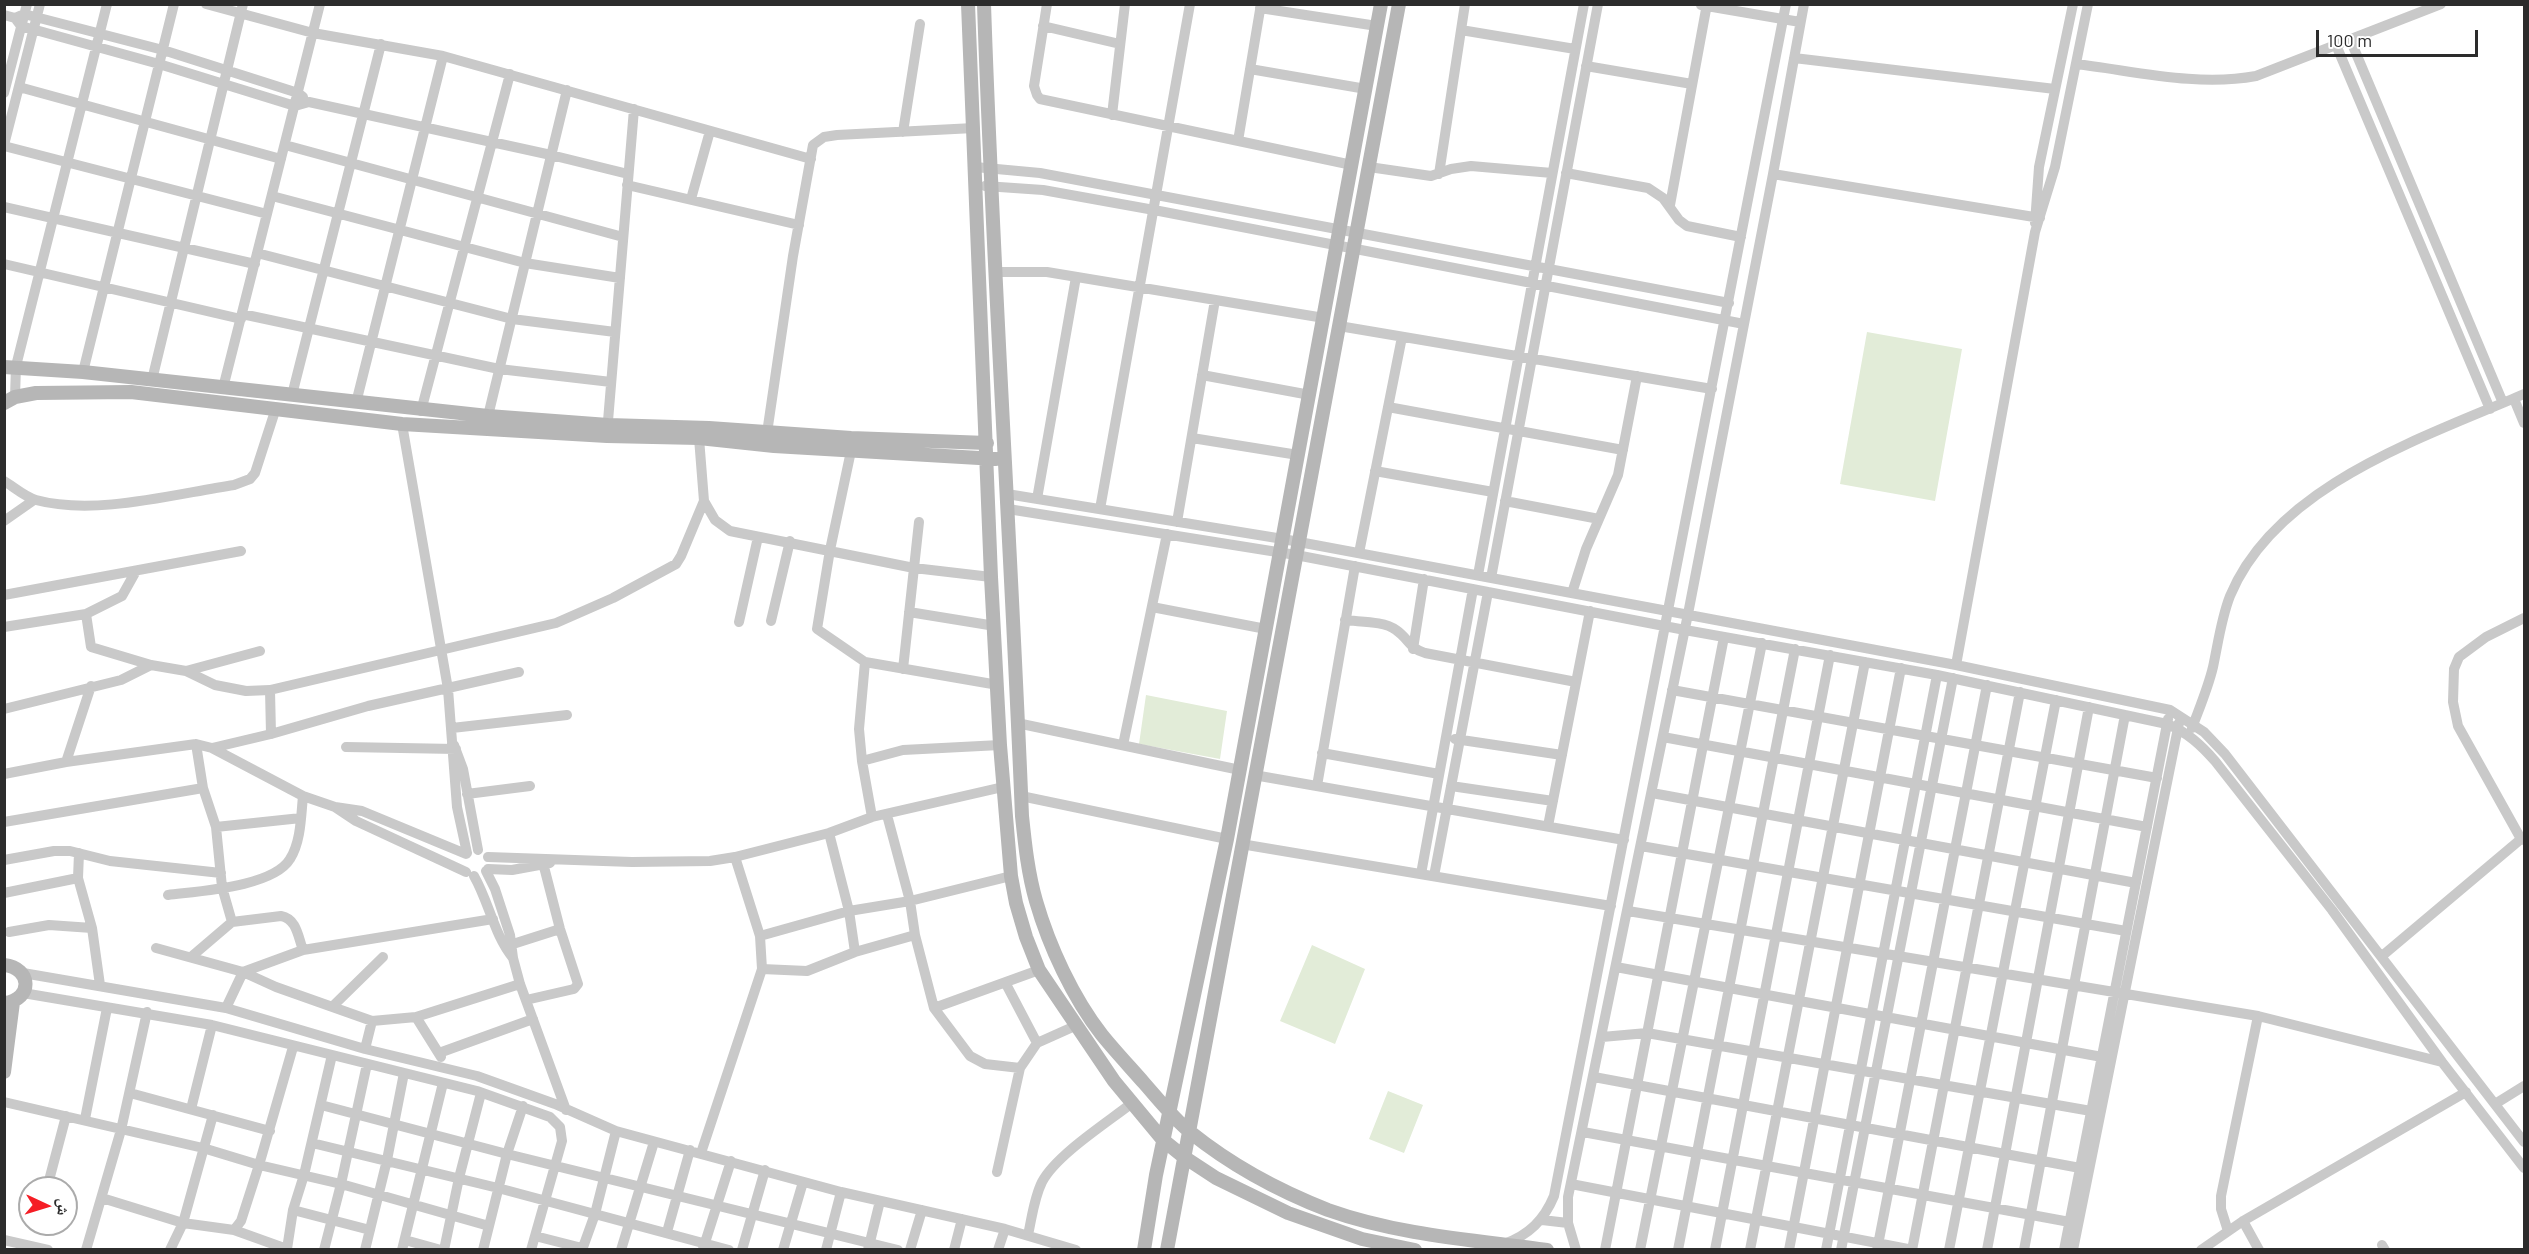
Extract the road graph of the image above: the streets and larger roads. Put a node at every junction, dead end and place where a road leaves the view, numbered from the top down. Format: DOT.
graph roads {
  1 [pos="40,4"];
  2 [pos="107,4"];
  3 [pos="174,4"];
  4 [pos="206,4"];
  5 [pos="320,4"];
  6 [pos="968,4"];
  7 [pos="984,4"];
  8 [pos="1047,4"];
  9 [pos="1125,4"];
  10 [pos="1190,4"];
  11 [pos="1381,4"];
  12 [pos="1399,4"];
  13 [pos="1465,4"];
  14 [pos="1584,4"];
  15 [pos="1598,4"];
  16 [pos="1786,4"];
  17 [pos="2073,4"];
  18 [pos="2088,4"];
  19 [pos="2441,4"];
  20 [pos="1705,5"];
  21 [pos="1802,5"];
  22 [pos="1261,6"];
  23 [pos="242,9"];
  24 [pos="18,15"];
  25 [pos="37,17"];
  26 [pos="1784,19"];
  27 [pos="1800,22"];
  28 [pos="920,24"];
  29 [pos="1043,26"];
  30 [pos="1377,26"];
  31 [pos="34,29"];
  32 [pos="1461,30"];
  33 [pos="100,32"];
  34 [pos="313,33"];
  35 [pos="2350,39"];
  36 [pos="381,44"];
  37 [pos="1120,44"];
  38 [pos="2336,45"];
  39 [pos="96,46"];
  40 [pos="1575,49"];
  41 [pos="163,50"];
  42 [pos="443,56"];
  43 [pos="1794,58"];
  44 [pos="159,64"];
  45 [pos="2076,64"];
  46 [pos="1586,66"];
  47 [pos="227,69"];
  48 [pos="1250,69"];
  49 [pos="510,74"];
  50 [pos="224,83"];
  51 [pos="1692,84"];
  52 [pos="5,87"];
  53 [pos="19,87"];
  54 [pos="1366,89"];
  55 [pos="2055,89"];
  56 [pos="567,90"];
  57 [pos="298,93"];
  58 [pos="309,102"];
  59 [pos="82,104"];
  60 [pos="295,105"];
  61 [pos="633,109"];
  62 [pos="364,114"];
  63 [pos="1112,115"];
  64 [pos="145,122"];
  65 [pos="1168,127"];
  66 [pos="425,128"];
  67 [pos="974,129"];
  68 [pos="710,130"];
  69 [pos="903,132"];
  70 [pos="210,139"];
  71 [pos="1238,141"];
  72 [pos="492,142"];
  73 [pos="4,145"];
  74 [pos="285,145"];
  75 [pos="551,155"];
  76 [pos="281,159"];
  77 [pos="811,159"];
  78 [pos="67,162"];
  79 [pos="2402,162"];
  80 [pos="351,163"];
  81 [pos="1352,165"];
  82 [pos="975,166"];
  83 [pos="990,167"];
  84 [pos="1369,167"];
  85 [pos="2388,168"];
  86 [pos="1552,173"];
  87 [pos="1566,173"];
  88 [pos="1439,174"];
  89 [pos="1773,174"];
  90 [pos="131,179"];
  91 [pos="412,179"];
  92 [pos="628,179"];
  93 [pos="976,185"];
  94 [pos="991,186"];
  95 [pos="1156,195"];
  96 [pos="196,196"];
  97 [pos="272,196"];
  98 [pos="478,197"];
  99 [pos="691,200"];
  100 [pos="1670,205"];
  101 [pos="4,207"];
  102 [pos="1154,210"];
  103 [pos="338,213"];
  104 [pos="537,213"];
  105 [pos="267,214"];
  106 [pos="53,218"];
  107 [pos="2038,218"];
  108 [pos="799,225"];
  109 [pos="1340,229"];
  110 [pos="399,230"];
  111 [pos="1356,232"];
  112 [pos="117,233"];
  113 [pos="623,237"];
  114 [pos="1741,237"];
  115 [pos="1337,245"];
  116 [pos="465,247"];
  117 [pos="184,248"];
  118 [pos="1353,249"];
  119 [pos="257,253"];
  120 [pos="525,263"];
  121 [pos="4,264"];
  122 [pos="255,264"];
  123 [pos="1535,266"];
  124 [pos="1549,269"];
  125 [pos="324,270"];
  126 [pos="997,272"];
  127 [pos="40,273"];
  128 [pos="1076,277"];
  129 [pos="620,278"];
  130 [pos="1532,283"];
  131 [pos="1545,285"];
  132 [pos="385,286"];
  133 [pos="104,287"];
  134 [pos="1140,287"];
  135 [pos="1215,300"];
  136 [pos="171,303"];
  137 [pos="450,303"];
  138 [pos="1729,303"];
  139 [pos="2464,309"];
  140 [pos="2450,315"];
  141 [pos="241,316"];
  142 [pos="1324,318"];
  143 [pos="512,319"];
  144 [pos="1725,320"];
  145 [pos="1744,324"];
  146 [pos="1339,326"];
  147 [pos="309,328"];
  148 [pos="615,332"];
  149 [pos="1401,337"];
  150 [pos="371,342"];
  151 [pos="436,356"];
  152 [pos="1518,357"];
  153 [pos="1532,359"];
  154 [pos="10,367"];
  155 [pos="500,369"];
  156 [pos="83,372"];
  157 [pos="1202,375"];
  158 [pos="1637,376"];
  159 [pos="152,381"];
  160 [pos="611,382"];
  161 [pos="223,388"];
  162 [pos="1712,389"];
  163 [pos="1310,395"];
  164 [pos="292,396"];
  165 [pos="2519,396"];
  166 [pos="10,400"];
  167 [pos="356,403"];
  168 [pos="2504,403"];
  169 [pos="1388,407"];
  170 [pos="276,408"];
  171 [pos="2490,409"];
  172 [pos="421,411"];
  173 [pos="488,416"];
  174 [pos="2524,423"];
  175 [pos="402,424"];
  176 [pos="1505,428"];
  177 [pos="608,430"];
  178 [pos="1519,431"];
  179 [pos="767,433"];
  180 [pos="699,438"];
  181 [pos="1192,438"];
  182 [pos="987,443"];
  183 [pos="1623,450"];
  184 [pos="851,451"];
  185 [pos="1298,455"];
  186 [pos="987,459"];
  187 [pos="1005,460"];
  188 [pos="1375,471"];
  189 [pos="4,481"];
  190 [pos="1493,492"];
  191 [pos="1007,494"];
  192 [pos="1037,499"];
  193 [pos="34,500"];
  194 [pos="704,501"];
  195 [pos="1506,501"];
  196 [pos="1100,509"];
  197 [pos="1008,510"];
  198 [pos="1599,519"];
  199 [pos="4,521"];
  200 [pos="919,522"];
  201 [pos="1178,522"];
  202 [pos="1167,534"];
  203 [pos="758,537"];
  204 [pos="790,541"];
  205 [pos="1282,545"];
  206 [pos="1297,548"];
  207 [pos="830,550"];
  208 [pos="241,551"];
  209 [pos="1359,553"];
  210 [pos="1355,566"];
  211 [pos="914,568"];
  212 [pos="136,572"];
  213 [pos="1478,575"];
  214 [pos="991,577"];
  215 [pos="1491,578"];
  216 [pos="1424,579"];
  217 [pos="1473,589"];
  218 [pos="1488,592"];
  219 [pos="1572,593"];
  220 [pos="4,595"];
  221 [pos="1152,607"];
  222 [pos="1590,611"];
  223 [pos="1669,611"];
  224 [pos="909,612"];
  225 [pos="86,614"];
  226 [pos="1688,614"];
  227 [pos="2524,618"];
  228 [pos="1345,620"];
  229 [pos="771,621"];
  230 [pos="739,622"];
  231 [pos="995,626"];
  232 [pos="1666,626"];
  233 [pos="4,627"];
  234 [pos="1266,629"];
  235 [pos="1685,630"];
  236 [pos="1724,637"];
  237 [pos="1762,643"];
  238 [pos="440,649"];
  239 [pos="1413,649"];
  240 [pos="1795,649"];
  241 [pos="260,651"];
  242 [pos="1830,655"];
  243 [pos="1460,660"];
  244 [pos="865,662"];
  245 [pos="1865,662"];
  246 [pos="1475,663"];
  247 [pos="152,665"];
  248 [pos="1956,665"];
  249 [pos="1901,668"];
  250 [pos="903,669"];
  251 [pos="186,671"];
  252 [pos="519,672"];
  253 [pos="1937,675"];
  254 [pos="1953,678"];
  255 [pos="1576,682"];
  256 [pos="998,685"];
  257 [pos="91,686"];
  258 [pos="1987,686"];
  259 [pos="448,689"];
  260 [pos="270,690"];
  261 [pos="1672,690"];
  262 [pos="2020,692"];
  263 [pos="1712,698"];
  264 [pos="2056,700"];
  265 [pos="1749,704"];
  266 [pos="2089,707"];
  267 [pos="4,709"];
  268 [pos="1783,710"];
  269 [pos="2170,710"];
  270 [pos="567,715"];
  271 [pos="2125,715"];
  272 [pos="2181,715"];
  273 [pos="1818,717"];
  274 [pos="1017,723"];
  275 [pos="1853,723"];
  276 [pos="2193,724"];
  277 [pos="2173,726"];
  278 [pos="452,728"];
  279 [pos="1889,730"];
  280 [pos="271,734"];
  281 [pos="2188,735"];
  282 [pos="1926,736"];
  283 [pos="1663,737"];
  284 [pos="1446,738"];
  285 [pos="1941,739"];
  286 [pos="1460,740"];
  287 [pos="196,744"];
  288 [pos="1703,744"];
  289 [pos="1000,745"];
  290 [pos="1123,745"];
  291 [pos="1976,745"];
  292 [pos="346,747"];
  293 [pos="453,747"];
  294 [pos="212,748"];
  295 [pos="1740,751"];
  296 [pos="2009,751"];
  297 [pos="1322,753"];
  298 [pos="1562,755"];
  299 [pos="1773,758"];
  300 [pos="2045,758"];
  301 [pos="862,761"];
  302 [pos="66,762"];
  303 [pos="1809,764"];
  304 [pos="2078,764"];
  305 [pos="1240,770"];
  306 [pos="1844,771"];
  307 [pos="2115,771"];
  308 [pos="4,774"];
  309 [pos="1439,774"];
  310 [pos="1254,775"];
  311 [pos="1880,777"];
  312 [pos="2157,778"];
  313 [pos="1916,784"];
  314 [pos="530,786"];
  315 [pos="1317,786"];
  316 [pos="1451,786"];
  317 [pos="1003,787"];
  318 [pos="1931,787"];
  319 [pos="203,788"];
  320 [pos="1652,793"];
  321 [pos="467,794"];
  322 [pos="1966,794"];
  323 [pos="303,796"];
  324 [pos="1021,796"];
  325 [pos="1692,800"];
  326 [pos="1999,800"];
  327 [pos="1553,801"];
  328 [pos="1433,806"];
  329 [pos="335,807"];
  330 [pos="1729,807"];
  331 [pos="2035,807"];
  332 [pos="1447,809"];
  333 [pos="1763,813"];
  334 [pos="2069,813"];
  335 [pos="887,815"];
  336 [pos="872,817"];
  337 [pos="301,818"];
  338 [pos="1798,820"];
  339 [pos="2106,820"];
  340 [pos="4,822"];
  341 [pos="1548,826"];
  342 [pos="1833,826"];
  343 [pos="216,827"];
  344 [pos="2147,827"];
  345 [pos="829,833"];
  346 [pos="1869,833"];
  347 [pos="1227,839"];
  348 [pos="1624,840"];
  349 [pos="1905,840"];
  350 [pos="2523,840"];
  351 [pos="1921,843"];
  352 [pos="1241,844"];
  353 [pos="1641,846"];
  354 [pos="1955,849"];
  355 [pos="470,852"];
  356 [pos="79,853"];
  357 [pos="1682,853"];
  358 [pos="1989,855"];
  359 [pos="488,857"];
  360 [pos="735,857"];
  361 [pos="4,860"];
  362 [pos="1718,860"];
  363 [pos="543,862"];
  364 [pos="2024,862"];
  365 [pos="1753,866"];
  366 [pos="2059,868"];
  367 [pos="487,870"];
  368 [pos="1788,872"];
  369 [pos="221,873"];
  370 [pos="470,874"];
  371 [pos="1421,874"];
  372 [pos="2095,875"];
  373 [pos="1011,876"];
  374 [pos="1434,876"];
  375 [pos="78,878"];
  376 [pos="1823,878"];
  377 [pos="2136,883"];
  378 [pos="1859,884"];
  379 [pos="222,887"];
  380 [pos="1896,891"];
  381 [pos="4,893"];
  382 [pos="1911,894"];
  383 [pos="168,895"];
  384 [pos="1946,900"];
  385 [pos="910,902"];
  386 [pos="1979,905"];
  387 [pos="1611,906"];
  388 [pos="849,911"];
  389 [pos="1628,911"];
  390 [pos="2015,912"];
  391 [pos="1669,918"];
  392 [pos="2049,918"];
  393 [pos="493,919"];
  394 [pos="232,922"];
  395 [pos="1705,924"];
  396 [pos="2086,924"];
  397 [pos="92,928"];
  398 [pos="560,929"];
  399 [pos="1740,930"];
  400 [pos="9,932"];
  401 [pos="2126,932"];
  402 [pos="915,935"];
  403 [pos="760,936"];
  404 [pos="1776,936"];
  405 [pos="1810,942"];
  406 [pos="513,944"];
  407 [pos="156,948"];
  408 [pos="1847,948"];
  409 [pos="303,950"];
  410 [pos="855,952"];
  411 [pos="1883,955"];
  412 [pos="2382,956"];
  413 [pos="191,957"];
  414 [pos="383,957"];
  415 [pos="1898,957"];
  416 [pos="513,958"];
  417 [pos="1933,963"];
  418 [pos="4,965"];
  419 [pos="1616,967"];
  420 [pos="762,969"];
  421 [pos="1967,969"];
  422 [pos="1039,970"];
  423 [pos="243,972"];
  424 [pos="23,973"];
  425 [pos="1658,975"];
  426 [pos="2002,975"];
  427 [pos="2038,980"];
  428 [pos="1694,981"];
  429 [pos="520,984"];
  430 [pos="1006,984"];
  431 [pos="100,985"];
  432 [pos="2074,987"];
  433 [pos="1729,988"];
  434 [pos="1764,994"];
  435 [pos="2119,994"];
  436 [pos="14,999"];
  437 [pos="526,1000"];
  438 [pos="1799,1001"];
  439 [pos="333,1006"];
  440 [pos="107,1008"];
  441 [pos="226,1008"];
  442 [pos="934,1008"];
  443 [pos="1836,1008"];
  444 [pos="147,1012"];
  445 [pos="1872,1014"];
  446 [pos="2258,1016"];
  447 [pos="416,1017"];
  448 [pos="1887,1017"];
  449 [pos="533,1019"];
  450 [pos="372,1021"];
  451 [pos="1922,1023"];
  452 [pos="212,1025"];
  453 [pos="1075,1026"];
  454 [pos="1955,1029"];
  455 [pos="1647,1032"];
  456 [pos="1990,1036"];
  457 [pos="1602,1037"];
  458 [pos="1682,1039"];
  459 [pos="1037,1043"];
  460 [pos="2026,1043"];
  461 [pos="1718,1045"];
  462 [pos="293,1047"];
  463 [pos="365,1049"];
  464 [pos="2062,1050"];
  465 [pos="1754,1052"];
  466 [pos="439,1053"];
  467 [pos="332,1055"];
  468 [pos="2102,1057"];
  469 [pos="1787,1058"];
  470 [pos="2442,1062"];
  471 [pos="367,1064"];
  472 [pos="1825,1064"];
  473 [pos="446,1068"];
  474 [pos="1020,1068"];
  475 [pos="1861,1071"];
  476 [pos="4,1072"];
  477 [pos="404,1073"];
  478 [pos="1876,1073"];
  479 [pos="1594,1077"];
  480 [pos="1911,1079"];
  481 [pos="442,1083"];
  482 [pos="1637,1085"];
  483 [pos="1944,1085"];
  484 [pos="2524,1086"];
  485 [pos="1672,1092"];
  486 [pos="1980,1092"];
  487 [pos="2466,1092"];
  488 [pos="130,1093"];
  489 [pos="481,1093"];
  490 [pos="1707,1098"];
  491 [pos="2016,1098"];
  492 [pos="4,1102"];
  493 [pos="1132,1103"];
  494 [pos="2052,1104"];
  495 [pos="2495,1104"];
  496 [pos="321,1105"];
  497 [pos="1743,1105"];
  498 [pos="523,1106"];
  499 [pos="191,1109"];
  500 [pos="566,1110"];
  501 [pos="1777,1111"];
  502 [pos="2091,1111"];
  503 [pos="357,1113"];
  504 [pos="1170,1113"];
  505 [pos="213,1115"];
  506 [pos="66,1116"];
  507 [pos="1814,1118"];
  508 [pos="85,1119"];
  509 [pos="394,1124"];
  510 [pos="1850,1125"];
  511 [pos="1865,1128"];
  512 [pos="121,1130"];
  513 [pos="270,1131"];
  514 [pos="616,1131"];
  515 [pos="1190,1132"];
  516 [pos="1583,1132"];
  517 [pos="430,1133"];
  518 [pos="1900,1134"];
  519 [pos="1163,1140"];
  520 [pos="1626,1140"];
  521 [pos="1934,1140"];
  522 [pos="468,1142"];
  523 [pos="654,1142"];
  524 [pos="2524,1142"];
  525 [pos="312,1143"];
  526 [pos="1661,1146"];
  527 [pos="1969,1147"];
  528 [pos="203,1148"];
  529 [pos="348,1151"];
  530 [pos="695,1151"];
  531 [pos="1697,1153"];
  532 [pos="507,1154"];
  533 [pos="2005,1154"];
  534 [pos="1184,1157"];
  535 [pos="1733,1159"];
  536 [pos="387,1160"];
  537 [pos="2041,1160"];
  538 [pos="731,1161"];
  539 [pos="260,1165"];
  540 [pos="556,1165"];
  541 [pos="1766,1165"];
  542 [pos="2080,1167"];
  543 [pos="422,1168"];
  544 [pos="2524,1168"];
  545 [pos="765,1170"];
  546 [pos="997,1172"];
  547 [pos="1804,1172"];
  548 [pos="304,1175"];
  549 [pos="50,1176"];
  550 [pos="604,1177"];
  551 [pos="459,1178"];
  552 [pos="1840,1179"];
  553 [pos="1855,1181"];
  554 [pos="803,1182"];
  555 [pos="341,1184"];
  556 [pos="1571,1184"];
  557 [pos="642,1186"];
  558 [pos="498,1188"];
  559 [pos="1889,1188"];
  560 [pos="841,1192"];
  561 [pos="1616,1192"];
  562 [pos="678,1194"];
  563 [pos="1923,1194"];
  564 [pos="379,1196"];
  565 [pos="102,1198"];
  566 [pos="1650,1198"];
  567 [pos="546,1200"];
  568 [pos="1959,1200"];
  569 [pos="880,1201"];
  570 [pos="717,1204"];
  571 [pos="412,1205"];
  572 [pos="1686,1206"];
  573 [pos="1995,1207"];
  574 [pos="293,1210"];
  575 [pos="922,1210"];
  576 [pos="1722,1212"];
  577 [pos="594,1214"];
  578 [pos="752,1214"];
  579 [pos="2031,1214"];
  580 [pos="450,1215"];
  581 [pos="962,1219"];
  582 [pos="1756,1219"];
  583 [pos="331,1220"];
  584 [pos="1542,1220"];
  585 [pos="2242,1221"];
  586 [pos="183,1222"];
  587 [pos="2074,1222"];
  588 [pos="631,1223"];
  589 [pos="1568,1223"];
  590 [pos="791,1224"];
  591 [pos="489,1226"];
  592 [pos="1794,1226"];
  593 [pos="1005,1229"];
  594 [pos="234,1230"];
  595 [pos="369,1230"];
  596 [pos="2228,1231"];
  597 [pos="667,1232"];
  598 [pos="1829,1233"];
  599 [pos="831,1234"];
  600 [pos="1028,1235"];
  601 [pos="535,1236"];
  602 [pos="1844,1236"];
  603 [pos="4,1240"];
  604 [pos="1040,1244"];
  605 [pos="1504,1244"];
  606 [pos="404,1245"];
  607 [pos="704,1246"];
  608 [pos="869,1246"];
  609 [pos="1878,1246"];
  610 [pos="287,1249"];
  611 [pos="582,1249"];
  612 [pos="1913,1249"];
  613 [pos="48,1250"];
  614 [pos="86,1250"];
  615 [pos="170,1250"];
  616 [pos="324,1250"];
  617 [pos="365,1250"];
  618 [pos="443,1250"];
  619 [pos="483,1250"];
  620 [pos="531,1250"];
  621 [pos="621,1250"];
  622 [pos="729,1250"];
  623 [pos="742,1250"];
  624 [pos="783,1250"];
  625 [pos="826,1250"];
  626 [pos="898,1250"];
  627 [pos="910,1250"];
  628 [pos="954,1250"];
  629 [pos="998,1250"];
  630 [pos="1076,1250"];
  631 [pos="1144,1250"];
  632 [pos="1167,1250"];
  633 [pos="1415,1250"];
  634 [pos="1547,1250"];
  635 [pos="1576,1250"];
  636 [pos="1605,1250"];
  637 [pos="1640,1250"];
  638 [pos="1678,1250"];
  639 [pos="1715,1250"];
  640 [pos="1750,1250"];
  641 [pos="1789,1250"];
  642 [pos="1826,1250"];
  643 [pos="1841,1250"];
  644 [pos="1949,1250"];
  645 [pos="1987,1250"];
  646 [pos="2024,1250"];
  647 [pos="2064,1250"];
  648 [pos="2073,1250"];
  649 [pos="2201,1250"];
  650 [pos="2259,1250"];
  1 -- 25 [label="street"];
  2 -- 33 [label="street"];
  3 -- 41 [label="street"];
  4 -- 23 [label="street"];
  5 -- 34 [label="street"];
  6 -- 67 [label="street"];
  7 -- 83 [label="street"];
  8 -- 29 [label="street"];
  9 -- 37 [label="street"];
  10 -- 65 [label="street"];
  11 -- 30 [label="street"];
  12 -- 84 [label="street"];
  13 -- 32 [label="street"];
  14 -- 40 [label="street"];
  15 -- 46 [label="street"];
  16 -- 26 [label="street"];
  17 -- 55 [label="street"];
  18 -- 45 [label="street"];
  19 -- 35 [label="street"];
  20 -- 26 [label="street"];
  20 -- 51 [label="street"];
  21 -- 27 [label="street"];
  22 -- 30 [label="street"];
  22 -- 48 [label="street"];
  23 -- 34 [label="street"];
  23 -- 47 [label="street"];
  24 -- 25 [label="street"];
  24 -- 31 [label="street"];
  24 -- 52 [label="street"];
  25 -- 31 [label="street"];
  25 -- 33 [label="street"];
  26 -- 27 [label="street"];
  26 -- 114 [label="street"];
  27 -- 43 [label="street"];
  28 -- 69 [label="street"];
  29 -- 37 [label="street"];
  29 -- 63 [label="street"];
  30 -- 54 [label="street"];
  31 -- 39 [label="street"];
  31 -- 53 [label="street"];
  32 -- 40 [label="street"];
  32 -- 88 [label="street"];
  33 -- 39 [label="street"];
  33 -- 41 [label="street"];
  34 -- 36 [label="street"];
  34 -- 57 [label="street"];
  35 -- 38 [label="street"];
  35 -- 79 [label="street"];
  36 -- 42 [label="street"];
  36 -- 62 [label="street"];
  37 -- 63 [label="street"];
  38 -- 45 [label="street"];
  38 -- 85 [label="street"];
  39 -- 44 [label="street"];
  39 -- 59 [label="street"];
  40 -- 86 [label="street"];
  41 -- 44 [label="street"];
  41 -- 47 [label="street"];
  42 -- 49 [label="street"];
  42 -- 66 [label="street"];
  43 -- 55 [label="street"];
  43 -- 89 [label="street"];
  44 -- 50 [label="street"];
  44 -- 64 [label="street"];
  45 -- 107 [label="street"];
  46 -- 51 [label="street"];
  46 -- 87 [label="street"];
  47 -- 50 [label="street"];
  47 -- 57 [label="street"];
  48 -- 54 [label="street"];
  48 -- 71 [label="street"];
  49 -- 56 [label="street"];
  49 -- 72 [label="street"];
  50 -- 60 [label="street"];
  50 -- 70 [label="street"];
  51 -- 100 [label="street"];
  53 -- 59 [label="street"];
  53 -- 73 [label="street"];
  54 -- 81 [label="street"];
  55 -- 107 [label="street"];
  56 -- 61 [label="street"];
  56 -- 75 [label="street"];
  57 -- 58 [label="street"];
  57 -- 60 [label="street"];
  58 -- 60 [label="street"];
  58 -- 62 [label="street"];
  59 -- 64 [label="street"];
  59 -- 78 [label="street"];
  60 -- 74 [label="street"];
  61 -- 68 [label="street"];
  61 -- 92 [label="street"];
  62 -- 66 [label="street"];
  62 -- 80 [label="street"];
  63 -- 65 [label="street"];
  64 -- 70 [label="street"];
  64 -- 90 [label="street"];
  65 -- 71 [label="street"];
  65 -- 95 [label="street"];
  66 -- 72 [label="street"];
  66 -- 91 [label="street"];
  67 -- 69 [label="street"];
  67 -- 82 [label="street"];
  68 -- 77 [label="street"];
  68 -- 99 [label="street"];
  69 -- 77 [label="street"];
  70 -- 76 [label="street"];
  70 -- 96 [label="street"];
  71 -- 81 [label="street"];
  72 -- 75 [label="street"];
  72 -- 98 [label="street"];
  73 -- 78 [label="street"];
  74 -- 76 [label="street"];
  74 -- 80 [label="street"];
  75 -- 92 [label="street"];
  75 -- 104 [label="street"];
  76 -- 97 [label="street"];
  77 -- 108 [label="street"];
  78 -- 90 [label="street"];
  78 -- 106 [label="street"];
  79 -- 85 [label="street"];
  79 -- 139 [label="street"];
  80 -- 91 [label="street"];
  80 -- 103 [label="street"];
  81 -- 109 [label="street"];
  82 -- 83 [label="street"];
  82 -- 93 [label="street"];
  83 -- 94 [label="street"];
  83 -- 95 [label="street"];
  84 -- 88 [label="street"];
  84 -- 111 [label="street"];
  85 -- 140 [label="street"];
  86 -- 88 [label="street"];
  86 -- 123 [label="street"];
  87 -- 100 [label="street"];
  87 -- 124 [label="street"];
  89 -- 107 [label="street"];
  89 -- 145 [label="street"];
  90 -- 96 [label="street"];
  90 -- 112 [label="street"];
  91 -- 98 [label="street"];
  91 -- 110 [label="street"];
  92 -- 99 [label="street"];
  92 -- 113 [label="street"];
  93 -- 94 [label="street"];
  93 -- 182 [label="street"];
  94 -- 102 [label="street"];
  94 -- 126 [label="street"];
  95 -- 102 [label="street"];
  95 -- 109 [label="street"];
  96 -- 105 [label="street"];
  96 -- 117 [label="street"];
  97 -- 103 [label="street"];
  97 -- 105 [label="street"];
  98 -- 104 [label="street"];
  98 -- 116 [label="street"];
  99 -- 108 [label="street"];
  100 -- 114 [label="street"];
  101 -- 106 [label="street"];
  102 -- 115 [label="street"];
  102 -- 134 [label="street"];
  103 -- 110 [label="street"];
  103 -- 125 [label="street"];
  104 -- 113 [label="street"];
  104 -- 120 [label="street"];
  105 -- 119 [label="street"];
  106 -- 112 [label="street"];
  106 -- 127 [label="street"];
  107 -- 248 [label="street"];
  108 -- 179 [label="street"];
  109 -- 111 [label="street"];
  109 -- 115 [label="street"];
  110 -- 116 [label="street"];
  110 -- 132 [label="street"];
  111 -- 118 [label="street"];
  111 -- 123 [label="street"];
  112 -- 117 [label="street"];
  112 -- 133 [label="street"];
  113 -- 129 [label="street"];
  114 -- 138 [label="street"];
  115 -- 118 [label="street"];
  115 -- 142 [label="street"];
  116 -- 120 [label="street"];
  116 -- 137 [label="street"];
  117 -- 122 [label="street"];
  117 -- 136 [label="street"];
  118 -- 130 [label="street"];
  118 -- 146 [label="street"];
  119 -- 122 [label="street"];
  119 -- 125 [label="street"];
  120 -- 129 [label="street"];
  120 -- 143 [label="street"];
  121 -- 127 [label="street"];
  122 -- 141 [label="street"];
  123 -- 124 [label="street"];
  123 -- 130 [label="street"];
  124 -- 131 [label="street"];
  124 -- 138 [label="street"];
  125 -- 132 [label="street"];
  125 -- 147 [label="street"];
  126 -- 128 [label="street"];
  126 -- 187 [label="street"];
  127 -- 133 [label="street"];
  127 -- 154 [label="street"];
  128 -- 134 [label="street"];
  128 -- 192 [label="street"];
  129 -- 148 [label="street"];
  130 -- 131 [label="street"];
  130 -- 152 [label="street"];
  131 -- 144 [label="street"];
  131 -- 153 [label="street"];
  132 -- 137 [label="street"];
  132 -- 150 [label="street"];
  133 -- 136 [label="street"];
  133 -- 156 [label="street"];
  134 -- 135 [label="street"];
  134 -- 196 [label="street"];
  135 -- 142 [label="street"];
  135 -- 157 [label="street"];
  136 -- 141 [label="street"];
  136 -- 159 [label="street"];
  137 -- 143 [label="street"];
  137 -- 151 [label="street"];
  138 -- 144 [label="street"];
  139 -- 140 [label="street"];
  139 -- 168 [label="street"];
  140 -- 171 [label="street"];
  141 -- 147 [label="street"];
  141 -- 161 [label="street"];
  142 -- 163 [label="street"];
  143 -- 148 [label="street"];
  143 -- 155 [label="street"];
  144 -- 145 [label="street"];
  144 -- 162 [label="street"];
  145 -- 226 [label="street"];
  146 -- 149 [label="street"];
  146 -- 206 [label="street"];
  147 -- 150 [label="street"];
  147 -- 164 [label="street"];
  148 -- 160 [label="street"];
  149 -- 152 [label="street"];
  149 -- 169 [label="street"];
  150 -- 151 [label="street"];
  150 -- 167 [label="street"];
  151 -- 155 [label="street"];
  151 -- 172 [label="street"];
  152 -- 153 [label="street"];
  152 -- 176 [label="street"];
  153 -- 158 [label="street"];
  153 -- 178 [label="street"];
  154 -- 156 [label="street"];
  154 -- 166 [label="street"];
  155 -- 160 [label="street"];
  155 -- 173 [label="street"];
  156 -- 159 [label="street"];
  157 -- 163 [label="street"];
  157 -- 181 [label="street"];
  158 -- 162 [label="street"];
  158 -- 183 [label="street"];
  159 -- 161 [label="street"];
  160 -- 177 [label="street"];
  161 -- 164 [label="street"];
  162 -- 223 [label="street"];
  163 -- 185 [label="street"];
  164 -- 167 [label="street"];
  165 -- 168 [label="street"];
  165 -- 174 [label="street"];
  166 -- 170 [label="street"];
  167 -- 172 [label="street"];
  168 -- 171 [label="street"];
  169 -- 176 [label="street"];
  169 -- 188 [label="street"];
  170 -- 175 [label="street"];
  170 -- 193 [label="street"];
  171 -- 276 [label="street"];
  172 -- 173 [label="street"];
  173 -- 177 [label="street"];
  175 -- 177 [label="street"];
  175 -- 238 [label="street"];
  176 -- 178 [label="street"];
  176 -- 190 [label="street"];
  177 -- 179 [label="street"];
  177 -- 180 [label="street"];
  178 -- 183 [label="street"];
  178 -- 195 [label="street"];
  179 -- 182 [label="street"];
  180 -- 184 [label="street"];
  180 -- 194 [label="street"];
  181 -- 185 [label="street"];
  181 -- 201 [label="street"];
  182 -- 186 [label="street"];
  183 -- 198 [label="street"];
  184 -- 186 [label="street"];
  184 -- 207 [label="street"];
  185 -- 205 [label="street"];
  186 -- 187 [label="street"];
  186 -- 214 [label="street"];
  187 -- 191 [label="street"];
  188 -- 190 [label="street"];
  188 -- 209 [label="street"];
  189 -- 193 [label="street"];
  190 -- 213 [label="street"];
  191 -- 192 [label="street"];
  191 -- 197 [label="street"];
  192 -- 196 [label="street"];
  193 -- 199 [label="street"];
  194 -- 203 [label="street"];
  194 -- 238 [label="street"];
  195 -- 198 [label="street"];
  195 -- 215 [label="street"];
  196 -- 201 [label="street"];
  197 -- 202 [label="street"];
  197 -- 274 [label="street"];
  198 -- 219 [label="street"];
  200 -- 211 [label="street"];
  201 -- 205 [label="street"];
  202 -- 205 [label="street"];
  202 -- 221 [label="street"];
  203 -- 204 [label="street"];
  203 -- 230 [label="street"];
  204 -- 207 [label="street"];
  204 -- 229 [label="street"];
  205 -- 206 [label="street"];
  205 -- 234 [label="street"];
  206 -- 209 [label="street"];
  206 -- 210 [label="street"];
  206 -- 310 [label="street"];
  207 -- 211 [label="street"];
  207 -- 244 [label="street"];
  208 -- 212 [label="street"];
  209 -- 213 [label="street"];
  210 -- 216 [label="street"];
  210 -- 228 [label="street"];
  211 -- 214 [label="street"];
  211 -- 224 [label="street"];
  212 -- 220 [label="street"];
  212 -- 225 [label="street"];
  213 -- 215 [label="street"];
  214 -- 231 [label="street"];
  215 -- 219 [label="street"];
  216 -- 217 [label="street"];
  216 -- 239 [label="street"];
  217 -- 218 [label="street"];
  217 -- 243 [label="street"];
  218 -- 222 [label="street"];
  218 -- 246 [label="street"];
  219 -- 223 [label="street"];
  221 -- 234 [label="street"];
  221 -- 290 [label="street"];
  222 -- 232 [label="street"];
  222 -- 255 [label="street"];
  223 -- 226 [label="street"];
  223 -- 232 [label="street"];
  224 -- 231 [label="street"];
  224 -- 250 [label="street"];
  225 -- 233 [label="street"];
  225 -- 247 [label="street"];
  226 -- 235 [label="street"];
  226 -- 248 [label="street"];
  227 -- 350 [label="street"];
  228 -- 239 [label="street"];
  228 -- 297 [label="street"];
  231 -- 256 [label="street"];
  232 -- 235 [label="street"];
  232 -- 348 [label="street"];
  234 -- 305 [label="street"];
  235 -- 236 [label="street"];
  235 -- 261 [label="street"];
  236 -- 237 [label="street"];
  236 -- 263 [label="street"];
  237 -- 240 [label="street"];
  237 -- 265 [label="street"];
  238 -- 259 [label="street"];
  238 -- 260 [label="street"];
  239 -- 243 [label="street"];
  240 -- 242 [label="street"];
  240 -- 268 [label="street"];
  241 -- 251 [label="street"];
  242 -- 245 [label="street"];
  242 -- 273 [label="street"];
  243 -- 246 [label="street"];
  243 -- 284 [label="street"];
  244 -- 250 [label="street"];
  244 -- 301 [label="street"];
  245 -- 249 [label="street"];
  245 -- 275 [label="street"];
  246 -- 255 [label="street"];
  246 -- 286 [label="street"];
  247 -- 251 [label="street"];
  247 -- 257 [label="street"];
  248 -- 269 [label="street"];
  249 -- 253 [label="street"];
  249 -- 279 [label="street"];
  250 -- 256 [label="street"];
  251 -- 260 [label="street"];
  252 -- 259 [label="street"];
  253 -- 254 [label="street"];
  253 -- 282 [label="street"];
  254 -- 258 [label="street"];
  254 -- 285 [label="street"];
  255 -- 298 [label="street"];
  256 -- 289 [label="street"];
  257 -- 267 [label="street"];
  257 -- 302 [label="street"];
  258 -- 262 [label="street"];
  258 -- 291 [label="street"];
  259 -- 278 [label="street"];
  259 -- 280 [label="street"];
  260 -- 280 [label="street"];
  261 -- 263 [label="street"];
  261 -- 283 [label="street"];
  262 -- 264 [label="street"];
  262 -- 296 [label="street"];
  263 -- 265 [label="street"];
  263 -- 288 [label="street"];
  264 -- 266 [label="street"];
  264 -- 300 [label="street"];
  265 -- 268 [label="street"];
  265 -- 295 [label="street"];
  266 -- 271 [label="street"];
  266 -- 304 [label="street"];
  268 -- 273 [label="street"];
  268 -- 299 [label="street"];
  269 -- 272 [label="street"];
  269 -- 277 [label="street"];
  270 -- 278 [label="street"];
  271 -- 277 [label="street"];
  271 -- 307 [label="street"];
  272 -- 276 [label="street"];
  272 -- 277 [label="street"];
  273 -- 275 [label="street"];
  273 -- 303 [label="street"];
  274 -- 290 [label="street"];
  274 -- 324 [label="street"];
  275 -- 279 [label="street"];
  275 -- 306 [label="street"];
  276 -- 281 [label="street"];
  276 -- 412 [label="street"];
  277 -- 281 [label="street"];
  277 -- 312 [label="street"];
  277 -- 435 [label="street"];
  278 -- 293 [label="street"];
  279 -- 282 [label="street"];
  279 -- 311 [label="street"];
  280 -- 294 [label="street"];
  281 -- 470 [label="street"];
  282 -- 285 [label="street"];
  282 -- 313 [label="street"];
  283 -- 288 [label="street"];
  283 -- 320 [label="street"];
  284 -- 286 [label="street"];
  284 -- 309 [label="street"];
  285 -- 291 [label="street"];
  285 -- 318 [label="street"];
  286 -- 298 [label="street"];
  286 -- 316 [label="street"];
  287 -- 294 [label="street"];
  287 -- 302 [label="street"];
  287 -- 319 [label="street"];
  288 -- 295 [label="street"];
  288 -- 325 [label="street"];
  289 -- 301 [label="street"];
  289 -- 317 [label="street"];
  290 -- 305 [label="street"];
  291 -- 296 [label="street"];
  291 -- 322 [label="street"];
  292 -- 293 [label="street"];
  293 -- 321 [label="street"];
  293 -- 355 [label="street"];
  294 -- 323 [label="street"];
  295 -- 299 [label="street"];
  295 -- 330 [label="street"];
  296 -- 300 [label="street"];
  296 -- 326 [label="street"];
  297 -- 309 [label="street"];
  297 -- 315 [label="street"];
  298 -- 327 [label="street"];
  299 -- 303 [label="street"];
  299 -- 333 [label="street"];
  300 -- 304 [label="street"];
  300 -- 331 [label="street"];
  301 -- 336 [label="street"];
  302 -- 308 [label="street"];
  303 -- 306 [label="street"];
  303 -- 338 [label="street"];
  304 -- 307 [label="street"];
  304 -- 334 [label="street"];
  305 -- 347 [label="street"];
  306 -- 311 [label="street"];
  306 -- 342 [label="street"];
  307 -- 312 [label="street"];
  307 -- 339 [label="street"];
  309 -- 328 [label="street"];
  310 -- 315 [label="street"];
  310 -- 352 [label="street"];
  311 -- 313 [label="street"];
  311 -- 346 [label="street"];
  312 -- 344 [label="street"];
  313 -- 318 [label="street"];
  313 -- 349 [label="street"];
  314 -- 321 [label="street"];
  315 -- 328 [label="street"];
  316 -- 327 [label="street"];
  316 -- 332 [label="street"];
  317 -- 335 [label="street"];
  317 -- 373 [label="street"];
  318 -- 322 [label="street"];
  318 -- 351 [label="street"];
  319 -- 340 [label="street"];
  319 -- 343 [label="street"];
  320 -- 325 [label="street"];
  320 -- 353 [label="street"];
  321 -- 355 [label="street"];
  322 -- 326 [label="street"];
  322 -- 354 [label="street"];
  323 -- 329 [label="street"];
  323 -- 337 [label="street"];
  324 -- 347 [label="street"];
  324 -- 504 [label="street"];
  325 -- 330 [label="street"];
  325 -- 357 [label="street"];
  326 -- 331 [label="street"];
  326 -- 358 [label="street"];
  327 -- 341 [label="street"];
  328 -- 332 [label="street"];
  328 -- 371 [label="street"];
  329 -- 355 [label="street"];
  329 -- 370 [label="street"];
  330 -- 333 [label="street"];
  330 -- 362 [label="street"];
  331 -- 334 [label="street"];
  331 -- 364 [label="street"];
  332 -- 341 [label="street"];
  332 -- 374 [label="street"];
  333 -- 338 [label="street"];
  333 -- 365 [label="street"];
  334 -- 339 [label="street"];
  334 -- 366 [label="street"];
  335 -- 336 [label="street"];
  335 -- 385 [label="street"];
  336 -- 345 [label="street"];
  337 -- 343 [label="street"];
  337 -- 379 [label="street"];
  338 -- 342 [label="street"];
  338 -- 368 [label="street"];
  339 -- 344 [label="street"];
  339 -- 372 [label="street"];
  341 -- 348 [label="street"];
  342 -- 346 [label="street"];
  342 -- 376 [label="street"];
  343 -- 369 [label="street"];
  344 -- 377 [label="street"];
  345 -- 360 [label="street"];
  345 -- 388 [label="street"];
  346 -- 349 [label="street"];
  346 -- 378 [label="street"];
  347 -- 504 [label="street"];
  348 -- 387 [label="street"];
  349 -- 351 [label="street"];
  349 -- 380 [label="street"];
  350 -- 412 [label="street"];
  351 -- 354 [label="street"];
  351 -- 382 [label="street"];
  352 -- 371 [label="street"];
  352 -- 515 [label="street"];
  353 -- 357 [label="street"];
  353 -- 389 [label="street"];
  354 -- 358 [label="street"];
  354 -- 384 [label="street"];
  355 -- 359 [label="street"];
  355 -- 370 [label="street"];
  356 -- 361 [label="street"];
  356 -- 369 [label="street"];
  356 -- 375 [label="street"];
  357 -- 362 [label="street"];
  357 -- 391 [label="street"];
  358 -- 364 [label="street"];
  358 -- 386 [label="street"];
  359 -- 363 [label="street"];
  359 -- 367 [label="street"];
  360 -- 363 [label="street"];
  360 -- 403 [label="street"];
  362 -- 365 [label="street"];
  362 -- 395 [label="street"];
  363 -- 367 [label="street"];
  363 -- 398 [label="street"];
  364 -- 366 [label="street"];
  364 -- 390 [label="street"];
  365 -- 368 [label="street"];
  365 -- 399 [label="street"];
  366 -- 372 [label="street"];
  366 -- 392 [label="street"];
  367 -- 370 [label="street"];
  367 -- 406 [label="street"];
  368 -- 376 [label="street"];
  368 -- 404 [label="street"];
  369 -- 379 [label="street"];
  370 -- 393 [label="street"];
  371 -- 374 [label="street"];
  372 -- 377 [label="street"];
  372 -- 396 [label="street"];
  373 -- 385 [label="street"];
  373 -- 422 [label="street"];
  374 -- 387 [label="street"];
  375 -- 381 [label="street"];
  375 -- 397 [label="street"];
  376 -- 378 [label="street"];
  376 -- 405 [label="street"];
  377 -- 401 [label="street"];
  378 -- 380 [label="street"];
  378 -- 408 [label="street"];
  379 -- 383 [label="street"];
  379 -- 394 [label="street"];
  380 -- 382 [label="street"];
  380 -- 411 [label="street"];
  382 -- 384 [label="street"];
  382 -- 415 [label="street"];
  384 -- 386 [label="street"];
  384 -- 417 [label="street"];
  385 -- 388 [label="street"];
  385 -- 402 [label="street"];
  386 -- 390 [label="street"];
  386 -- 421 [label="street"];
  387 -- 584 [label="street"];
  388 -- 403 [label="street"];
  388 -- 410 [label="street"];
  389 -- 391 [label="street"];
  389 -- 419 [label="street"];
  390 -- 392 [label="street"];
  390 -- 426 [label="street"];
  391 -- 395 [label="street"];
  391 -- 425 [label="street"];
  392 -- 396 [label="street"];
  392 -- 427 [label="street"];
  393 -- 409 [label="street"];
  393 -- 416 [label="street"];
  394 -- 409 [label="street"];
  394 -- 413 [label="street"];
  395 -- 399 [label="street"];
  395 -- 428 [label="street"];
  396 -- 401 [label="street"];
  396 -- 432 [label="street"];
  397 -- 400 [label="street"];
  397 -- 431 [label="street"];
  398 -- 406 [label="street"];
  398 -- 437 [label="street"];
  399 -- 404 [label="street"];
  399 -- 433 [label="street"];
  401 -- 435 [label="street"];
  402 -- 410 [label="street"];
  402 -- 442 [label="street"];
  403 -- 420 [label="street"];
  404 -- 405 [label="street"];
  404 -- 434 [label="street"];
  405 -- 408 [label="street"];
  405 -- 438 [label="street"];
  406 -- 416 [label="street"];
  407 -- 413 [label="street"];
  408 -- 411 [label="street"];
  408 -- 443 [label="street"];
  409 -- 423 [label="street"];
  410 -- 420 [label="street"];
  411 -- 415 [label="street"];
  411 -- 445 [label="street"];
  412 -- 495 [label="street"];
  413 -- 423 [label="street"];
  414 -- 439 [label="street"];
  415 -- 417 [label="street"];
  415 -- 448 [label="street"];
  416 -- 429 [label="street"];
  417 -- 421 [label="street"];
  417 -- 451 [label="street"];
  418 -- 424 [label="street"];
  419 -- 425 [label="street"];
  419 -- 457 [label="street"];
  420 -- 530 [label="street"];
  421 -- 426 [label="street"];
  421 -- 454 [label="street"];
  422 -- 430 [label="street"];
  422 -- 453 [label="street"];
  423 -- 439 [label="street"];
  423 -- 441 [label="street"];
  424 -- 431 [label="street"];
  424 -- 436 [label="street"];
  425 -- 428 [label="street"];
  425 -- 455 [label="street"];
  426 -- 427 [label="street"];
  426 -- 456 [label="street"];
  427 -- 432 [label="street"];
  427 -- 460 [label="street"];
  428 -- 433 [label="street"];
  428 -- 458 [label="street"];
  429 -- 437 [label="street"];
  429 -- 447 [label="street"];
  430 -- 442 [label="street"];
  430 -- 459 [label="street"];
  431 -- 441 [label="street"];
  432 -- 435 [label="street"];
  432 -- 464 [label="street"];
  433 -- 434 [label="street"];
  433 -- 461 [label="street"];
  434 -- 438 [label="street"];
  434 -- 465 [label="street"];
  435 -- 446 [label="street"];
  435 -- 468 [label="street"];
  435 -- 587 [label="street"];
  436 -- 440 [label="street"];
  436 -- 476 [label="street"];
  437 -- 449 [label="street"];
  438 -- 443 [label="street"];
  438 -- 469 [label="street"];
  439 -- 450 [label="street"];
  440 -- 444 [label="street"];
  440 -- 508 [label="street"];
  441 -- 463 [label="street"];
  442 -- 474 [label="street"];
  443 -- 445 [label="street"];
  443 -- 472 [label="street"];
  444 -- 452 [label="street"];
  444 -- 488 [label="street"];
  445 -- 448 [label="street"];
  445 -- 475 [label="street"];
  446 -- 470 [label="street"];
  446 -- 596 [label="street"];
  447 -- 450 [label="street"];
  447 -- 466 [label="street"];
  448 -- 451 [label="street"];
  448 -- 478 [label="street"];
  449 -- 466 [label="street"];
  449 -- 500 [label="street"];
  450 -- 463 [label="street"];
  451 -- 454 [label="street"];
  451 -- 480 [label="street"];
  452 -- 462 [label="street"];
  452 -- 499 [label="street"];
  453 -- 459 [label="street"];
  453 -- 493 [label="street"];
  454 -- 456 [label="street"];
  454 -- 483 [label="street"];
  455 -- 457 [label="street"];
  455 -- 458 [label="street"];
  455 -- 482 [label="street"];
  456 -- 460 [label="street"];
  456 -- 486 [label="street"];
  457 -- 479 [label="street"];
  458 -- 461 [label="street"];
  458 -- 485 [label="street"];
  459 -- 474 [label="street"];
  460 -- 464 [label="street"];
  460 -- 491 [label="street"];
  461 -- 465 [label="street"];
  461 -- 490 [label="street"];
  462 -- 467 [label="street"];
  462 -- 513 [label="street"];
  463 -- 473 [label="street"];
  464 -- 468 [label="street"];
  464 -- 494 [label="street"];
  465 -- 469 [label="street"];
  465 -- 497 [label="street"];
  466 -- 473 [label="street"];
  467 -- 471 [label="street"];
  467 -- 496 [label="street"];
  468 -- 502 [label="street"];
  469 -- 472 [label="street"];
  469 -- 501 [label="street"];
  470 -- 487 [label="street"];
  471 -- 477 [label="street"];
  471 -- 503 [label="street"];
  472 -- 475 [label="street"];
  472 -- 507 [label="street"];
  473 -- 500 [label="street"];
  474 -- 546 [label="street"];
  475 -- 478 [label="street"];
  475 -- 510 [label="street"];
  477 -- 481 [label="street"];
  477 -- 509 [label="street"];
  478 -- 480 [label="street"];
  478 -- 511 [label="street"];
  479 -- 482 [label="street"];
  479 -- 516 [label="street"];
  480 -- 483 [label="street"];
  480 -- 518 [label="street"];
  481 -- 489 [label="street"];
  481 -- 517 [label="street"];
  482 -- 485 [label="street"];
  482 -- 520 [label="street"];
  483 -- 486 [label="street"];
  483 -- 521 [label="street"];
  484 -- 495 [label="street"];
  485 -- 490 [label="street"];
  485 -- 526 [label="street"];
  486 -- 491 [label="street"];
  486 -- 527 [label="street"];
  487 -- 544 [label="street"];
  487 -- 585 [label="street"];
  488 -- 499 [label="street"];
  488 -- 512 [label="street"];
  489 -- 498 [label="street"];
  489 -- 522 [label="street"];
  490 -- 497 [label="street"];
  490 -- 531 [label="street"];
  491 -- 494 [label="street"];
  491 -- 533 [label="street"];
  492 -- 506 [label="street"];
  493 -- 519 [label="street"];
  493 -- 600 [label="street"];
  494 -- 502 [label="street"];
  494 -- 537 [label="street"];
  495 -- 524 [label="street"];
  496 -- 503 [label="street"];
  496 -- 525 [label="street"];
  497 -- 501 [label="street"];
  497 -- 535 [label="street"];
  498 -- 532 [label="street"];
  498 -- 540 [label="street"];
  499 -- 505 [label="street"];
  500 -- 514 [label="street"];
  501 -- 507 [label="street"];
  501 -- 541 [label="street"];
  502 -- 542 [label="street"];
  503 -- 509 [label="street"];
  503 -- 529 [label="street"];
  504 -- 515 [label="street"];
  504 -- 519 [label="street"];
  505 -- 513 [label="street"];
  505 -- 528 [label="street"];
  506 -- 508 [label="street"];
  506 -- 549 [label="street"];
  507 -- 510 [label="street"];
  507 -- 547 [label="street"];
  508 -- 512 [label="street"];
  509 -- 517 [label="street"];
  509 -- 536 [label="street"];
  510 -- 511 [label="street"];
  510 -- 552 [label="street"];
  511 -- 518 [label="street"];
  511 -- 553 [label="street"];
  512 -- 528 [label="street"];
  512 -- 565 [label="street"];
  513 -- 539 [label="street"];
  514 -- 523 [label="street"];
  514 -- 550 [label="street"];
  515 -- 534 [label="street"];
  515 -- 605 [label="street"];
  516 -- 520 [label="street"];
  516 -- 556 [label="street"];
  517 -- 522 [label="street"];
  517 -- 543 [label="street"];
  518 -- 521 [label="street"];
  518 -- 559 [label="street"];
  519 -- 534 [label="street"];
  519 -- 631 [label="street"];
  520 -- 526 [label="street"];
  520 -- 561 [label="street"];
  521 -- 527 [label="street"];
  521 -- 563 [label="street"];
  522 -- 532 [label="street"];
  522 -- 551 [label="street"];
  523 -- 530 [label="street"];
  523 -- 557 [label="street"];
  525 -- 529 [label="street"];
  525 -- 548 [label="street"];
  526 -- 531 [label="street"];
  526 -- 566 [label="street"];
  527 -- 533 [label="street"];
  527 -- 568 [label="street"];
  528 -- 539 [label="street"];
  528 -- 586 [label="street"];
  529 -- 536 [label="street"];
  529 -- 555 [label="street"];
  530 -- 538 [label="street"];
  530 -- 562 [label="street"];
  531 -- 535 [label="street"];
  531 -- 572 [label="street"];
  532 -- 540 [label="street"];
  532 -- 558 [label="street"];
  533 -- 537 [label="street"];
  533 -- 573 [label="street"];
  534 -- 632 [label="street"];
  534 -- 633 [label="street"];
  535 -- 541 [label="street"];
  535 -- 576 [label="street"];
  536 -- 543 [label="street"];
  536 -- 564 [label="street"];
  537 -- 542 [label="street"];
  537 -- 579 [label="street"];
  538 -- 545 [label="street"];
  538 -- 570 [label="street"];
  539 -- 548 [label="street"];
  539 -- 594 [label="street"];
  540 -- 550 [label="street"];
  540 -- 567 [label="street"];
  541 -- 547 [label="street"];
  541 -- 582 [label="street"];
  542 -- 587 [label="street"];
  543 -- 551 [label="street"];
  543 -- 571 [label="street"];
  545 -- 554 [label="street"];
  545 -- 578 [label="street"];
  547 -- 552 [label="street"];
  547 -- 592 [label="street"];
  548 -- 555 [label="street"];
  548 -- 574 [label="street"];
  550 -- 557 [label="street"];
  550 -- 577 [label="street"];
  551 -- 558 [label="street"];
  551 -- 580 [label="street"];
  552 -- 553 [label="street"];
  552 -- 598 [label="street"];
  553 -- 559 [label="street"];
  553 -- 602 [label="street"];
  554 -- 560 [label="street"];
  554 -- 590 [label="street"];
  555 -- 564 [label="street"];
  555 -- 583 [label="street"];
  556 -- 561 [label="street"];
  556 -- 589 [label="street"];
  557 -- 562 [label="street"];
  557 -- 588 [label="street"];
  558 -- 567 [label="street"];
  558 -- 591 [label="street"];
  559 -- 563 [label="street"];
  559 -- 609 [label="street"];
  560 -- 569 [label="street"];
  560 -- 599 [label="street"];
  561 -- 566 [label="street"];
  561 -- 636 [label="street"];
  562 -- 570 [label="street"];
  562 -- 597 [label="street"];
  563 -- 568 [label="street"];
  563 -- 612 [label="street"];
  564 -- 571 [label="street"];
  564 -- 595 [label="street"];
  565 -- 586 [label="street"];
  565 -- 614 [label="street"];
  566 -- 572 [label="street"];
  566 -- 637 [label="street"];
  567 -- 577 [label="street"];
  567 -- 601 [label="street"];
  568 -- 573 [label="street"];
  568 -- 644 [label="street"];
  569 -- 575 [label="street"];
  569 -- 608 [label="street"];
  570 -- 578 [label="street"];
  570 -- 607 [label="street"];
  571 -- 580 [label="street"];
  571 -- 606 [label="street"];
  572 -- 576 [label="street"];
  572 -- 638 [label="street"];
  573 -- 579 [label="street"];
  573 -- 645 [label="street"];
  574 -- 583 [label="street"];
  574 -- 610 [label="street"];
  575 -- 581 [label="street"];
  575 -- 627 [label="street"];
  576 -- 582 [label="street"];
  576 -- 639 [label="street"];
  577 -- 588 [label="street"];
  577 -- 611 [label="street"];
  578 -- 590 [label="street"];
  578 -- 623 [label="street"];
  579 -- 587 [label="street"];
  579 -- 646 [label="street"];
  580 -- 591 [label="street"];
  580 -- 618 [label="street"];
  581 -- 593 [label="street"];
  581 -- 628 [label="street"];
  582 -- 592 [label="street"];
  582 -- 640 [label="street"];
  583 -- 595 [label="street"];
  583 -- 616 [label="street"];
  584 -- 589 [label="street"];
  584 -- 605 [label="street"];
  585 -- 596 [label="street"];
  585 -- 650 [label="street"];
  586 -- 594 [label="street"];
  586 -- 615 [label="street"];
  587 -- 647 [label="street"];
  587 -- 648 [label="street"];
  588 -- 597 [label="street"];
  588 -- 621 [label="street"];
  589 -- 635 [label="street"];
  590 -- 599 [label="street"];
  590 -- 624 [label="street"];
  591 -- 619 [label="street"];
  592 -- 598 [label="street"];
  592 -- 641 [label="street"];
  593 -- 600 [label="street"];
  593 -- 629 [label="street"];
  594 -- 610 [label="street"];
  595 -- 617 [label="street"];
  596 -- 649 [label="street"];
  597 -- 607 [label="street"];
  598 -- 602 [label="street"];
  598 -- 642 [label="street"];
  599 -- 608 [label="street"];
  599 -- 625 [label="street"];
  600 -- 604 [label="street"];
  601 -- 611 [label="street"];
  601 -- 620 [label="street"];
  602 -- 609 [label="street"];
  602 -- 643 [label="street"];
  603 -- 613 [label="street"];
  604 -- 630 [label="street"];
  605 -- 634 [label="street"];
  606 -- 618 [label="street"];
  607 -- 622 [label="street"];
  608 -- 626 [label="street"];
  609 -- 612 [label="street"];
}
